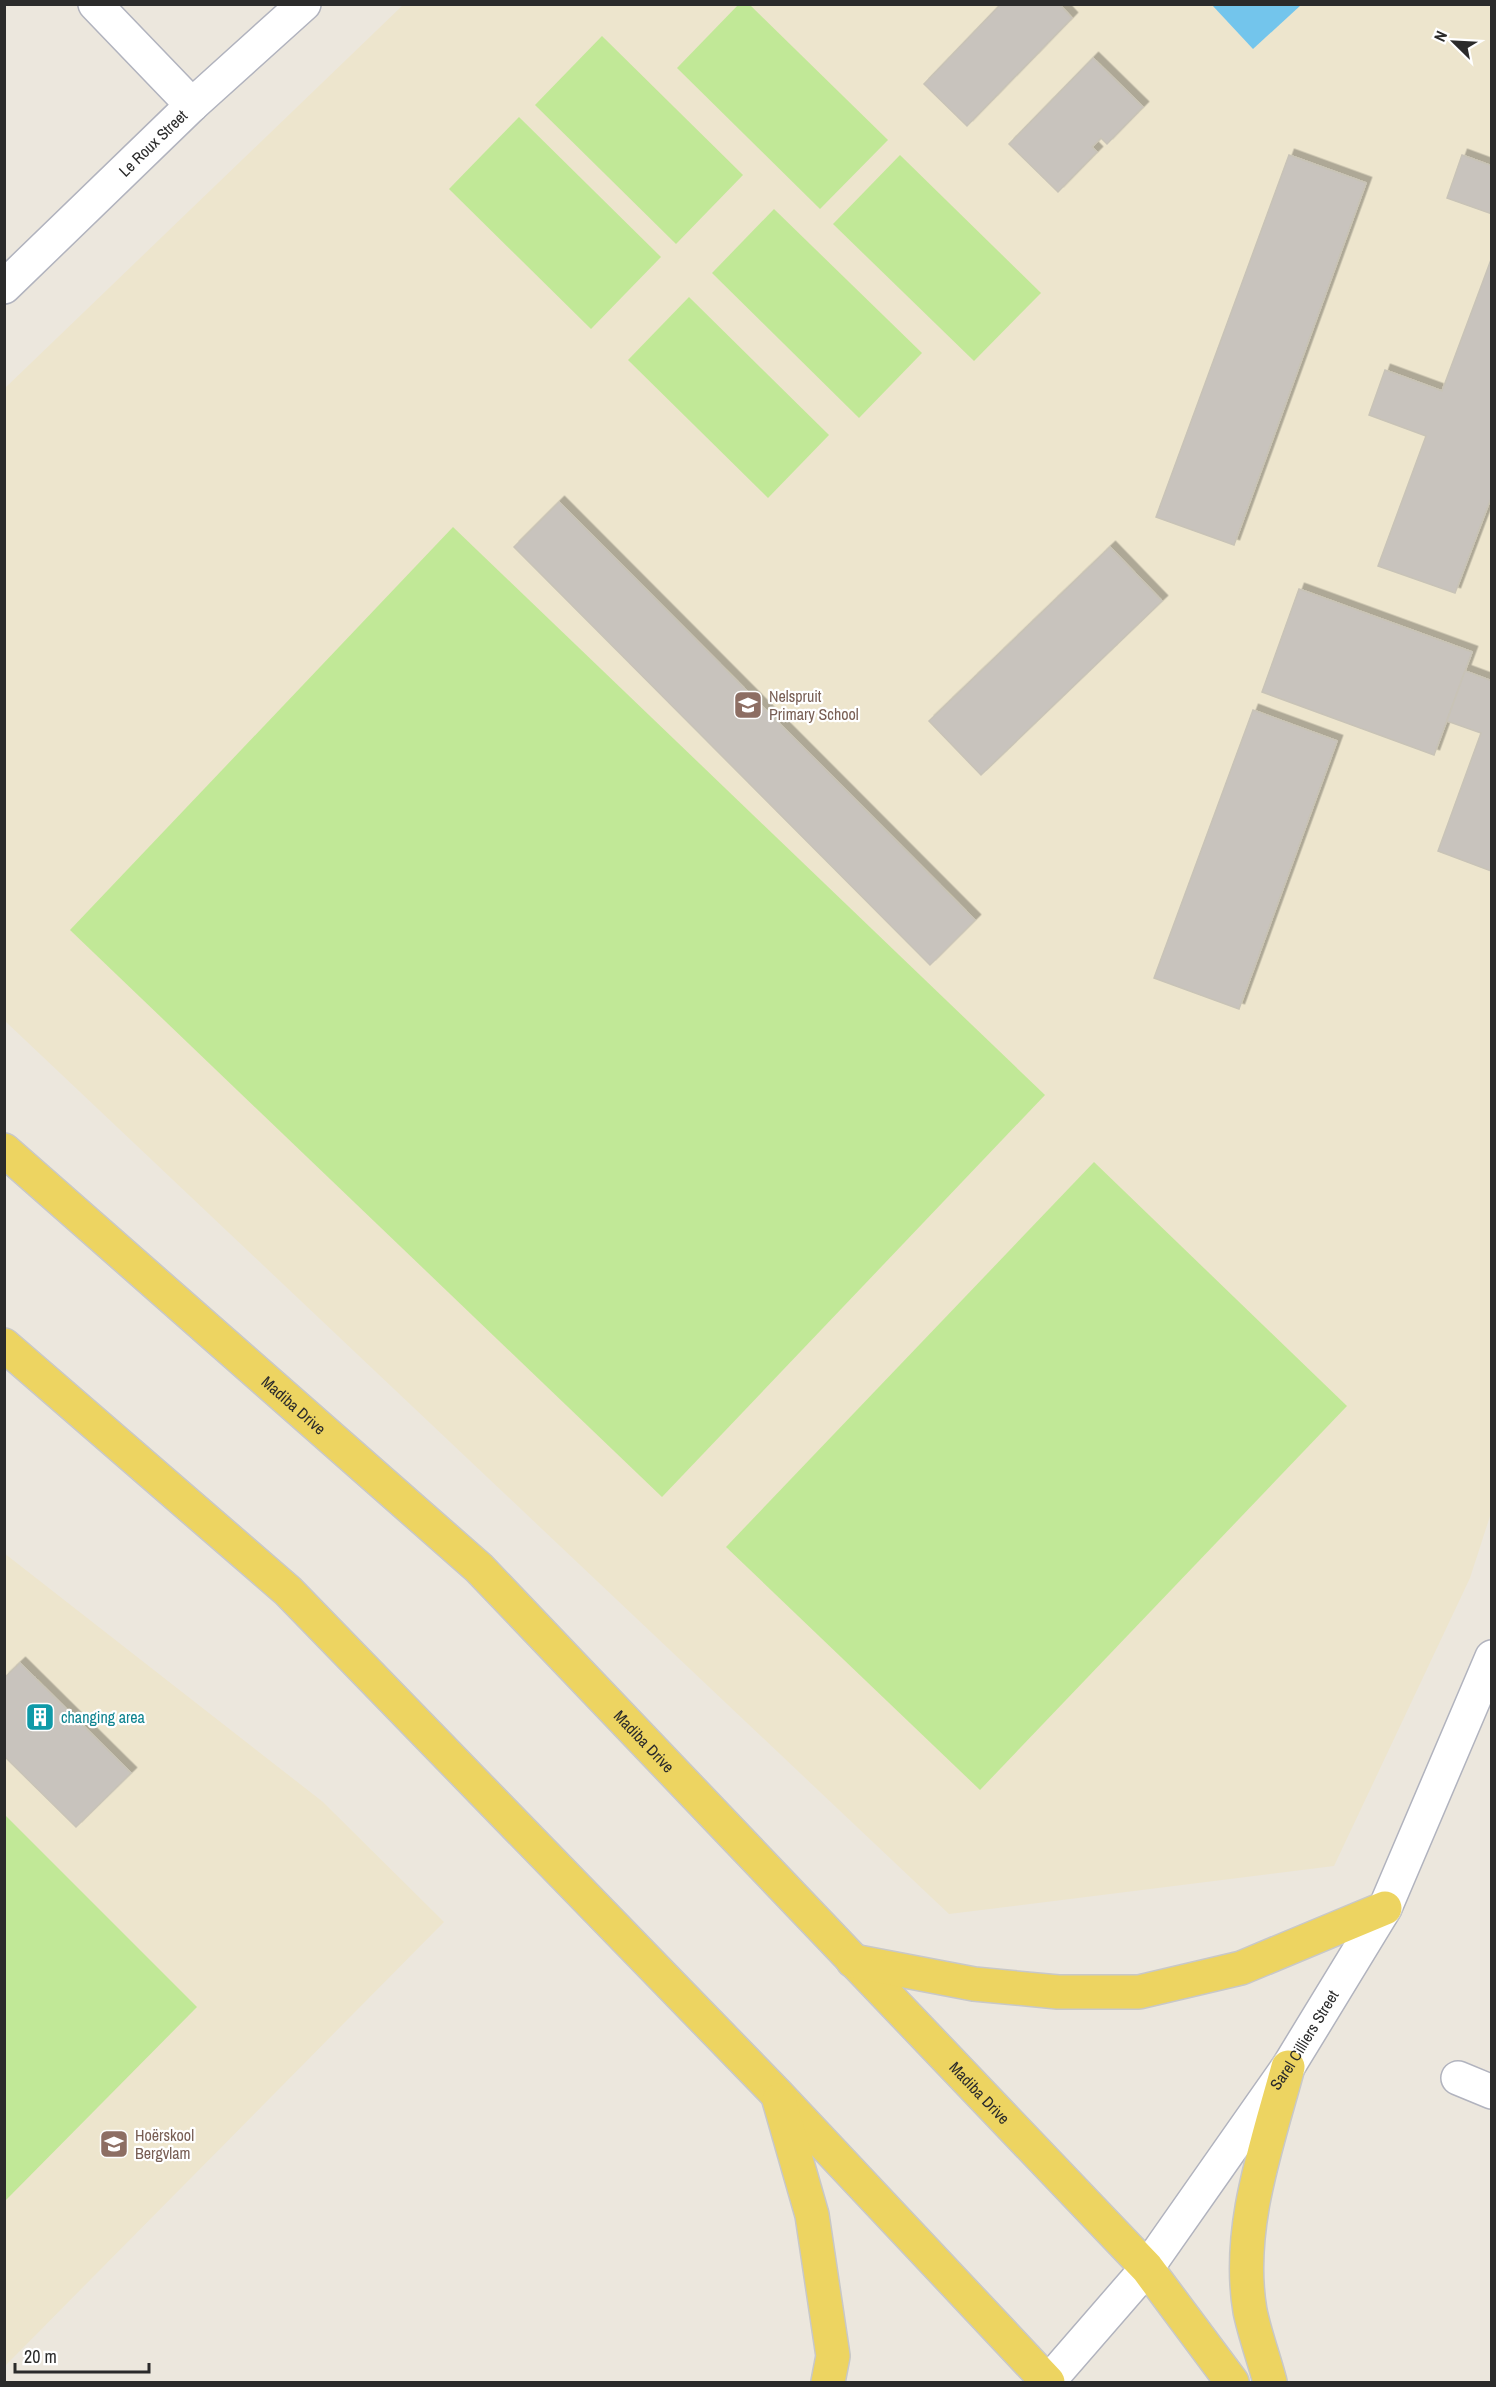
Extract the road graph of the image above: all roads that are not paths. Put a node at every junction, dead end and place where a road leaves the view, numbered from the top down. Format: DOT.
graph roads {
  1 [pos="95,4"];
  2 [pos="304,4"];
  3 [pos="192,105"];
  4 [pos="4,287"];
  5 [pos="4,1150"];
  6 [pos="4,1345"];
  7 [pos="1491,1657"];
  8 [pos="1385,1908"];
  9 [pos="854,1962"];
  10 [pos="1288,2067"];
  11 [pos="1458,2078"];
  12 [pos="1491,2092"];
  13 [pos="777,2094"];
  14 [pos="1147,2268"];
  15 [pos="828,2382"];
  16 [pos="1048,2382"];
  17 [pos="1232,2382"];
  18 [pos="1270,2382"];
  1 -- 3 [label="street"];
  2 -- 3 [label="street, Le Roux Street"];
  3 -- 4 [label="street, Le Roux Street"];
  5 -- 9 [label="main road, Madiba Drive"];
  6 -- 13 [label="main road"];
  7 -- 8 [label="street, Sarel Cilliers Street"];
  8 -- 9 [label="main road"];
  8 -- 10 [label="street, Sarel Cilliers Street"];
  9 -- 14 [label="main road, Madiba Drive"];
  10 -- 14 [label="street, Sarel Cilliers Street"];
  10 -- 18 [label="main road"];
  11 -- 12 [label="street"];
  13 -- 15 [label="main road"];
  13 -- 16 [label="main road"];
  14 -- 16 [label="street, Sarel Cilliers Street"];
  14 -- 17 [label="main road, Madiba Drive"];
}
